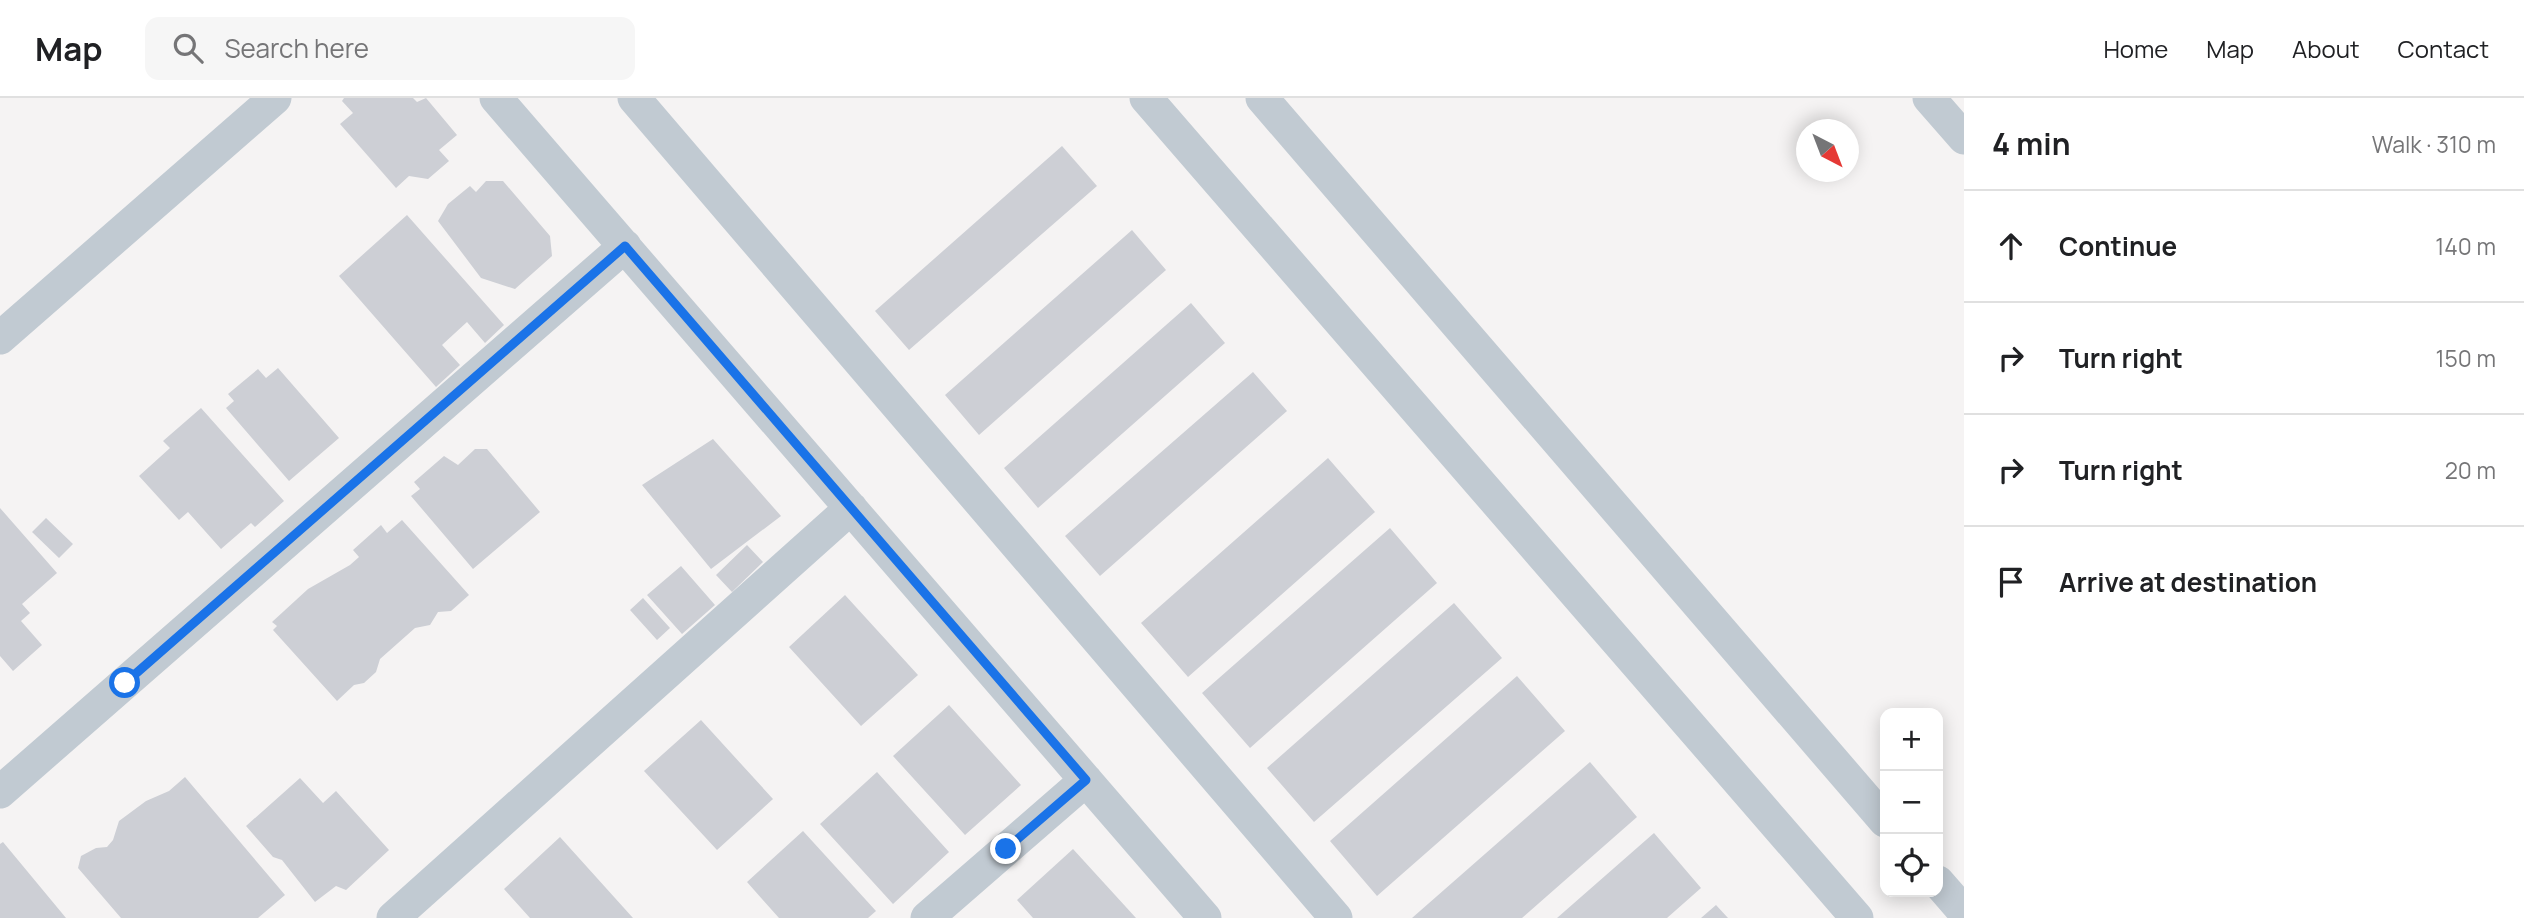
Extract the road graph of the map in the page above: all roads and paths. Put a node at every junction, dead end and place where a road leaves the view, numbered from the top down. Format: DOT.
graph roads {
  1 [pos="275,98"];
  2 [pos="496,98"];
  3 [pos="634,98"];
  4 [pos="1146,98"];
  5 [pos="1262,98"];
  6 [pos="1929,98"];
  7 [pos="1964,138"];
  8 [pos="625,246"];
  9 [pos="0,338"];
  10 [pos="851,508"];
  11 [pos="1086,780"];
  12 [pos="0,792"];
  13 [pos="1880,815"];
  14 [pos="1943,888"];
  15 [pos="1964,912"];
  16 [pos="393,918"];
  17 [pos="927,918"];
  18 [pos="1205,918"];
  19 [pos="1336,918"];
  20 [pos="1857,918"];
  1 -- 9 [label="street"];
  2 -- 8 [label="street"];
  3 -- 19 [label="street"];
  4 -- 20 [label="street"];
  5 -- 13 [label="street"];
  6 -- 7 [label="street"];
  8 -- 10 [label="street"];
  8 -- 12 [label="street"];
  10 -- 11 [label="street"];
  10 -- 16 [label="street"];
  11 -- 17 [label="street"];
  11 -- 18 [label="street"];
  14 -- 15 [label="street"];
}
